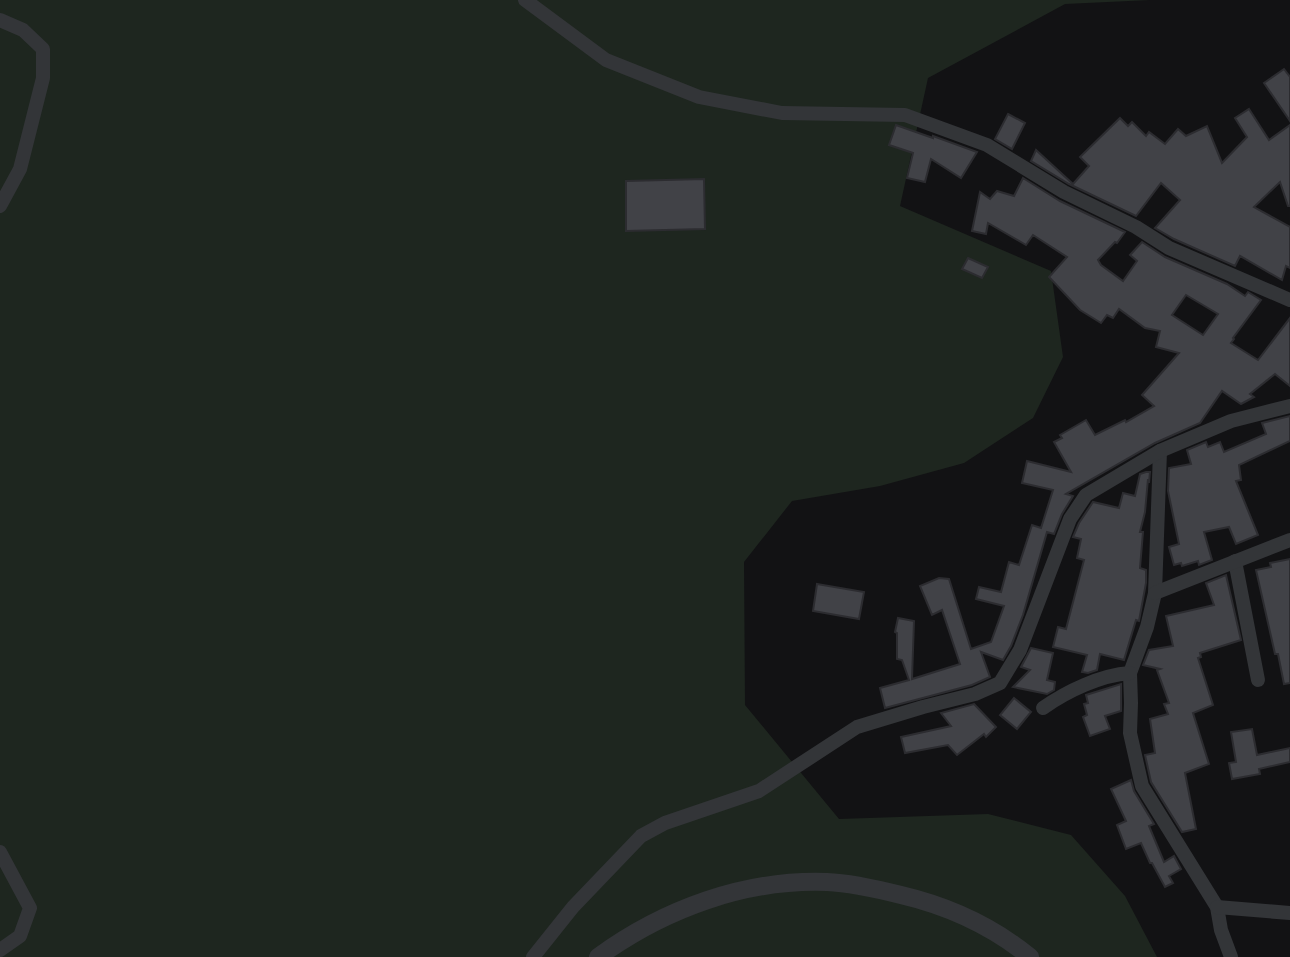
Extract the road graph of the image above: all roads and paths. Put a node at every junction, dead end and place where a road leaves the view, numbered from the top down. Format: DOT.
graph roads {
  1 [pos="525,0"];
  2 [pos="0,20"];
  3 [pos="0,205"];
  4 [pos="1290,300"];
  5 [pos="1290,406"];
  6 [pos="1160,451"];
  7 [pos="1290,540"];
  8 [pos="1235,561"];
  9 [pos="1155,593"];
  10 [pos="1130,673"];
  11 [pos="1258,680"];
  12 [pos="1043,708"];
  13 [pos="0,852"];
  14 [pos="1217,907"];
  15 [pos="1290,913"];
  16 [pos="0,950"];
  17 [pos="533,957"];
  18 [pos="598,957"];
  19 [pos="1030,957"];
  20 [pos="1231,957"];
  1 -- 4 [label="street"];
  2 -- 3 [label="street"];
  5 -- 6 [label="street"];
  6 -- 9 [label="street"];
  6 -- 17 [label="street"];
  7 -- 8 [label="street"];
  8 -- 9 [label="street"];
  8 -- 11 [label="street"];
  9 -- 10 [label="street"];
  10 -- 12 [label="street"];
  10 -- 14 [label="street"];
  13 -- 16 [label="street"];
  14 -- 15 [label="street"];
  14 -- 20 [label="street"];
  18 -- 19 [label="street"];
}
